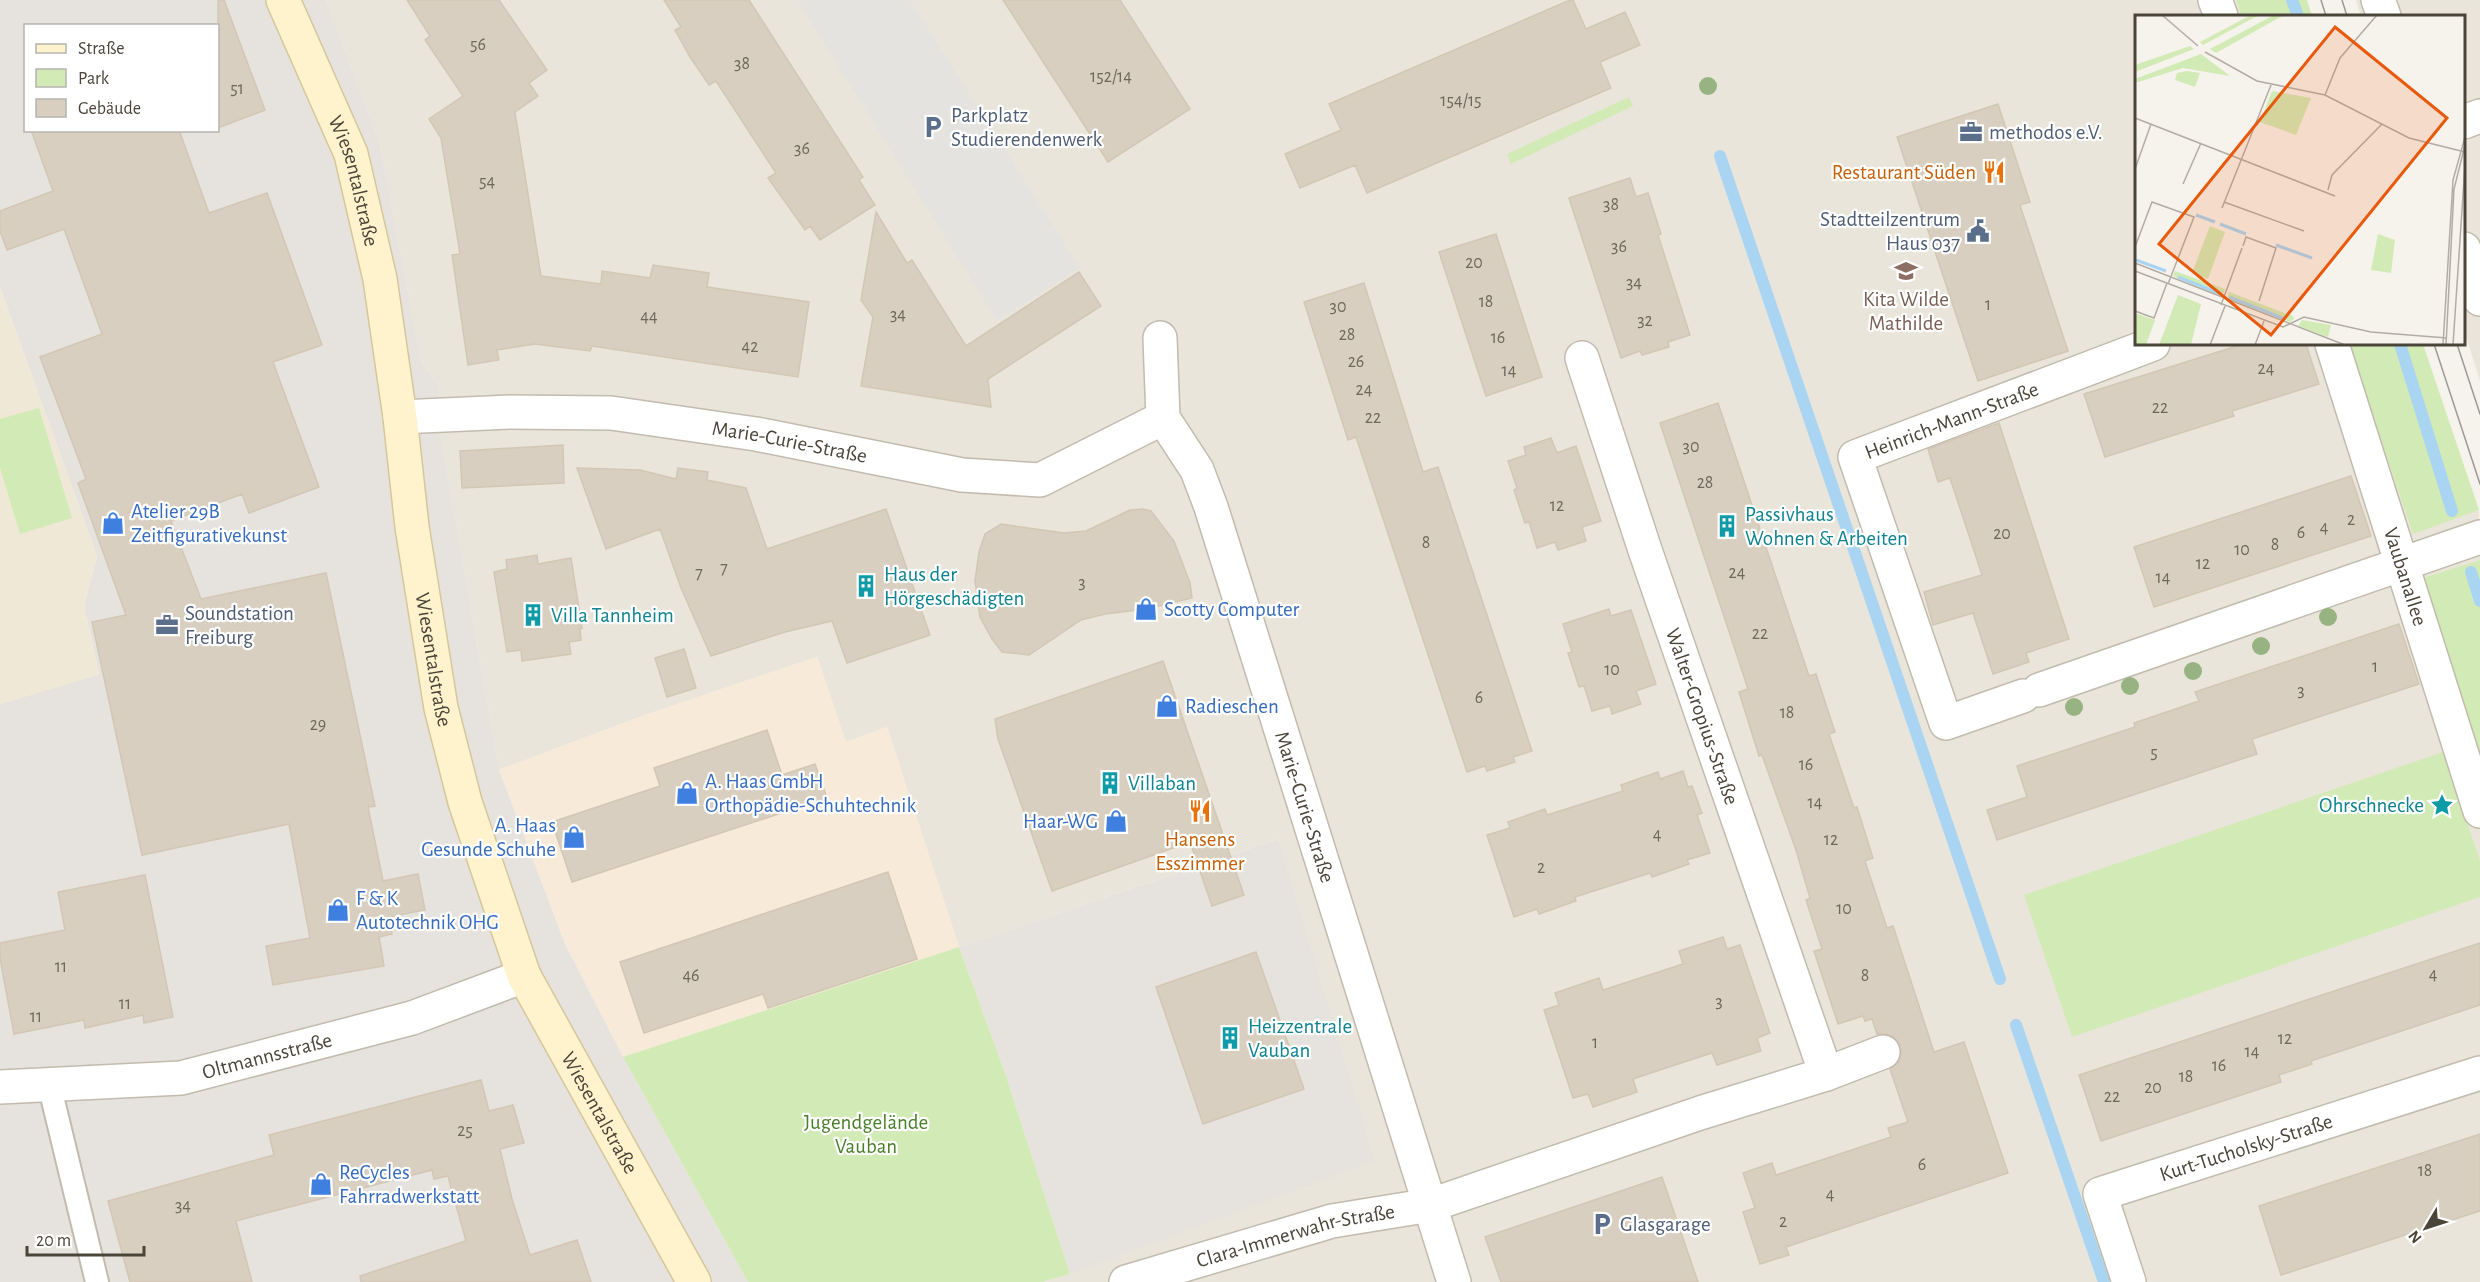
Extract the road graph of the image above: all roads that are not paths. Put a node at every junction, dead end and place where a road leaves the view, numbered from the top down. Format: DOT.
graph roads {
  1 [pos="283,0"];
  2 [pos="2215,0"];
  3 [pos="2378,0"];
  4 [pos="2221,15"];
  5 [pos="2384,15"];
  6 [pos="2480,116"];
  7 [pos="2465,121"];
  8 [pos="2465,255"];
  9 [pos="2480,299"];
  10 [pos="1160,338"];
  11 [pos="2150,345"];
  12 [pos="2332,345"];
  13 [pos="1582,358"];
  14 [pos="400,417"];
  15 [pos="1163,418"];
  16 [pos="2480,537"];
  17 [pos="2402,563"];
  18 [pos="2480,811"];
  19 [pos="524,976"];
  20 [pos="1883,1052"];
  21 [pos="2480,1072"];
  22 [pos="1826,1074"];
  23 [pos="49,1084"];
  24 [pos="0,1087"];
  25 [pos="1431,1205"];
  26 [pos="97,1282"];
  27 [pos="694,1282"];
  28 [pos="1126,1282"];
  29 [pos="1454,1282"];
  30 [pos="2129,1282"];
  1 -- 14 [label="main road, Wiesentalstraße"];
  2 -- 4 [label="street"];
  3 -- 5 [label="street"];
  6 -- 7 [label="street"];
  8 -- 9 [label="street"];
  10 -- 15 [label="street"];
  11 -- 17 [label="street, Heinrich-Mann-Straße"];
  12 -- 17 [label="street, Vaubanallee"];
  13 -- 22 [label="street, Walter-Gropius-Straße"];
  14 -- 15 [label="street, Marie-Curie-Straße"];
  14 -- 19 [label="main road, Wiesentalstraße"];
  15 -- 25 [label="street, Marie-Curie-Straße"];
  16 -- 17 [label="street, Heinrich-Mann-Straße"];
  17 -- 18 [label="street, Vaubanallee"];
  19 -- 23 [label="street, Oltmannsstraße"];
  19 -- 27 [label="main road, Wiesentalstraße"];
  20 -- 22 [label="street"];
  21 -- 30 [label="street, Kurt-Tucholsky-Straße"];
  22 -- 25 [label="street"];
  23 -- 24 [label="street, Oltmannsstraße"];
  23 -- 26 [label="lane"];
  25 -- 28 [label="street, Clara-Immerwahr-Straße"];
  25 -- 29 [label="street, Marie-Curie-Straße"];
}
